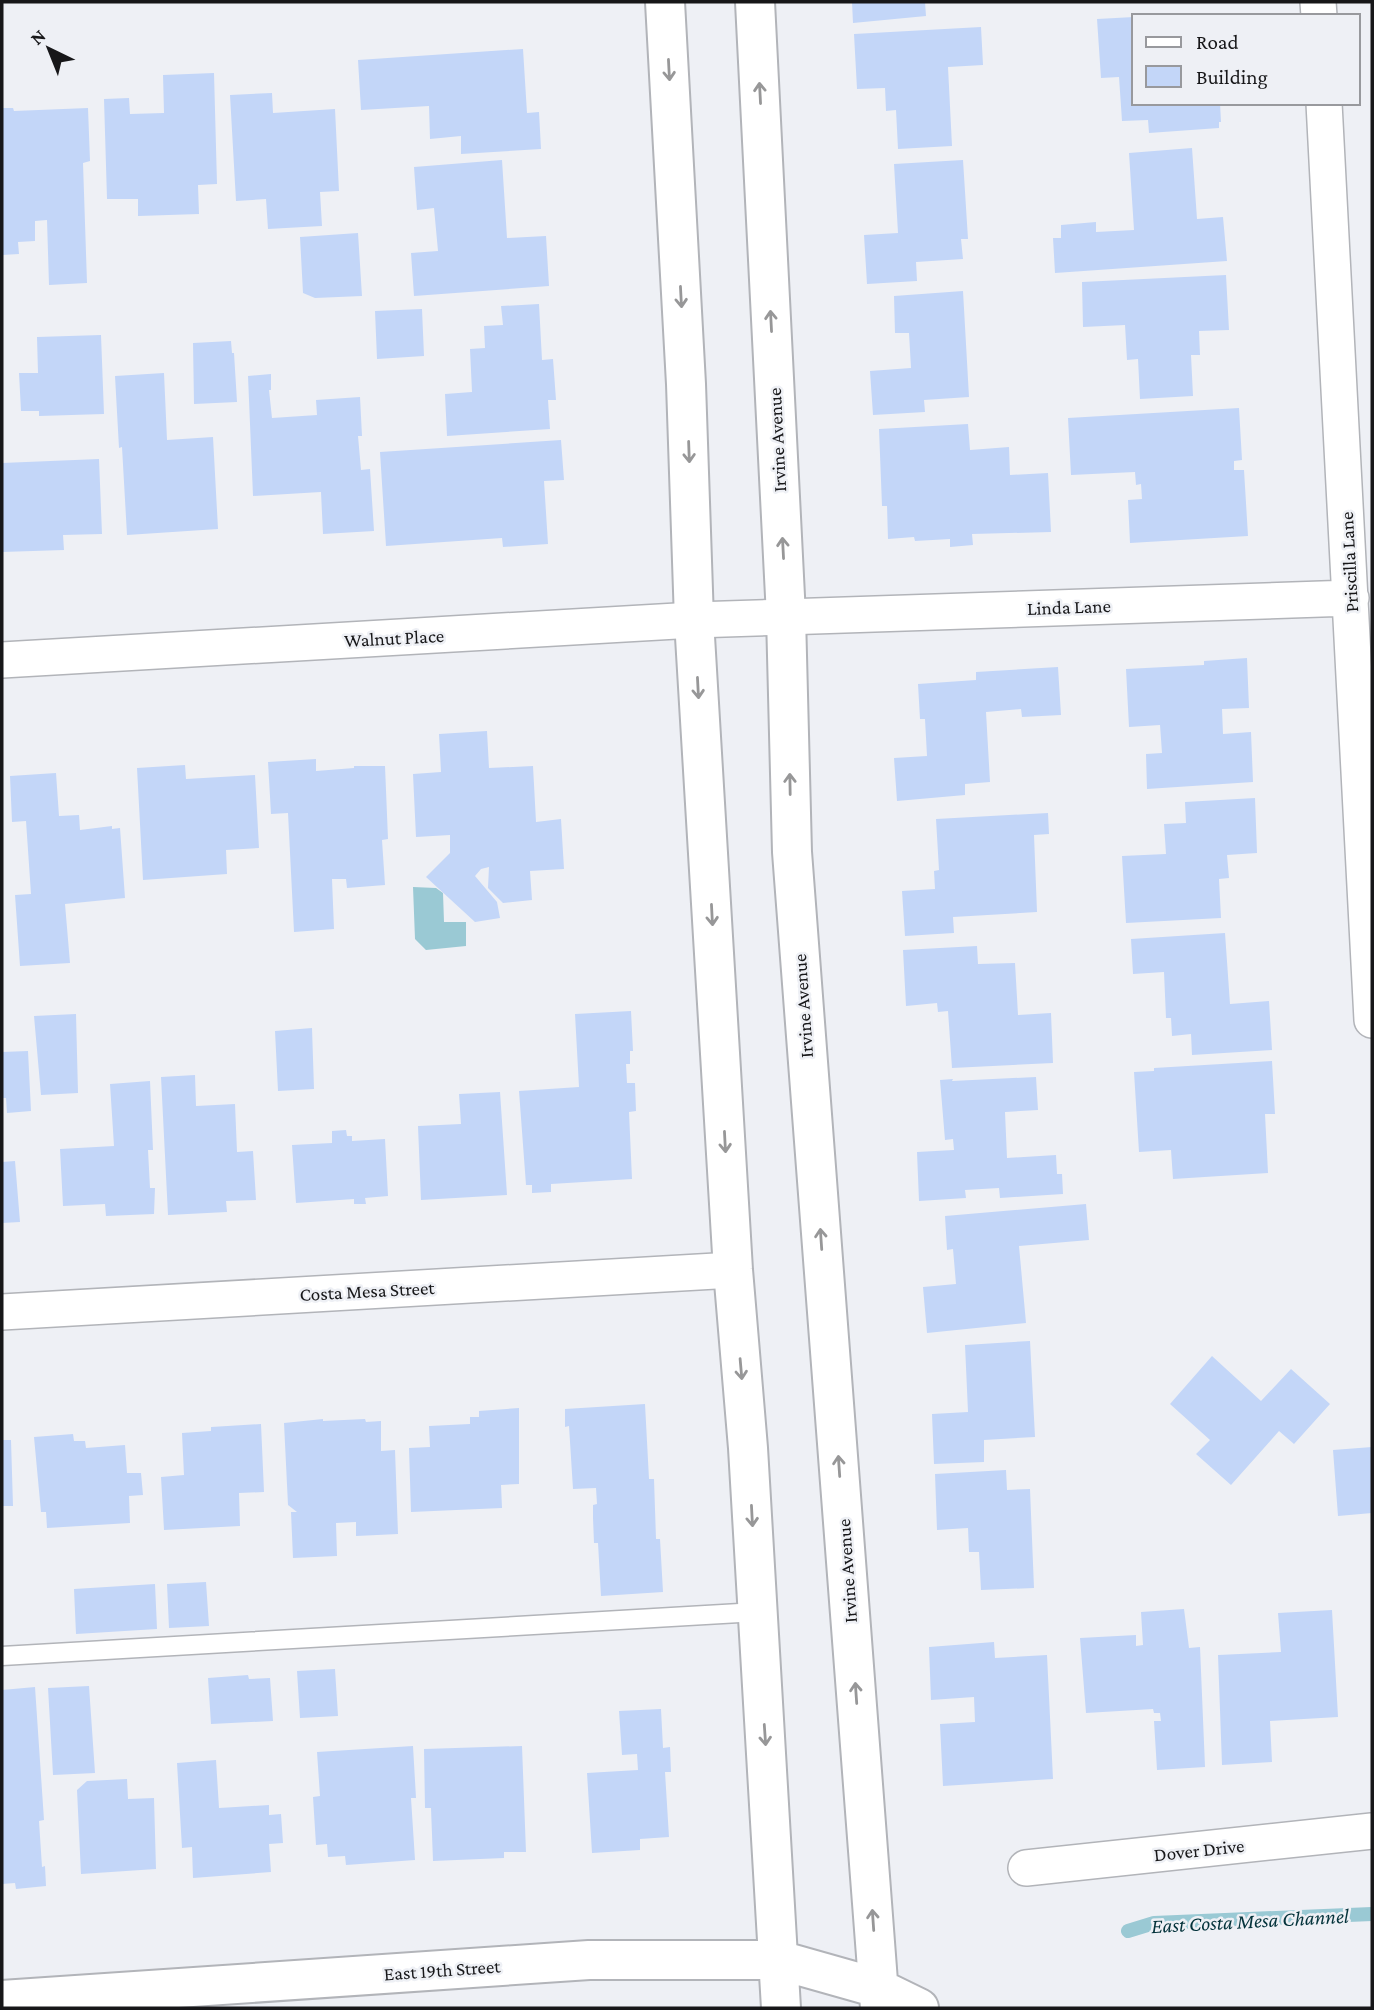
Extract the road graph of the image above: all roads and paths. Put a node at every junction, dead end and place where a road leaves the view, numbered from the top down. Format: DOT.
graph roads {
  1 [pos="665,2"];
  2 [pos="755,2"];
  3 [pos="1324,105"];
  4 [pos="1351,598"];
  5 [pos="786,616"];
  6 [pos="694,620"];
  7 [pos="2,660"];
  8 [pos="1372,1020"];
  9 [pos="733,1270"];
  10 [pos="2,1312"];
  11 [pos="757,1612"];
  12 [pos="2,1656"];
  13 [pos="1372,1831"];
  14 [pos="1026,1868"];
  15 [pos="779,1959"];
  16 [pos="879,1998"];
  17 [pos="2,2000"];
  18 [pos="781,2008"];
  19 [pos="919,2008"];
  1 -- 6 [label="main road, one-way"];
  5 -- 2 [label="main road, Irvine Avenue, one-way"];
  3 -- 4 [label="street, Priscilla Lane"];
  4 -- 5 [label="street, Linda Lane"];
  4 -- 8 [label="street, Priscilla Lane"];
  5 -- 6 [label="street, Walnut Place"];
  16 -- 5 [label="main road, Irvine Avenue, one-way"];
  6 -- 7 [label="street, Walnut Place"];
  6 -- 9 [label="main road, one-way"];
  9 -- 10 [label="street, Costa Mesa Street"];
  9 -- 11 [label="main road, one-way"];
  11 -- 12 [label="lane"];
  11 -- 15 [label="main road, one-way"];
  13 -- 14 [label="street, Dover Drive"];
  15 -- 16 [label="main road, East 19th Street"];
  15 -- 17 [label="main road, East 19th Street"];
  15 -- 18 [label="main road"];
  16 -- 19 [label="main road"];
}
